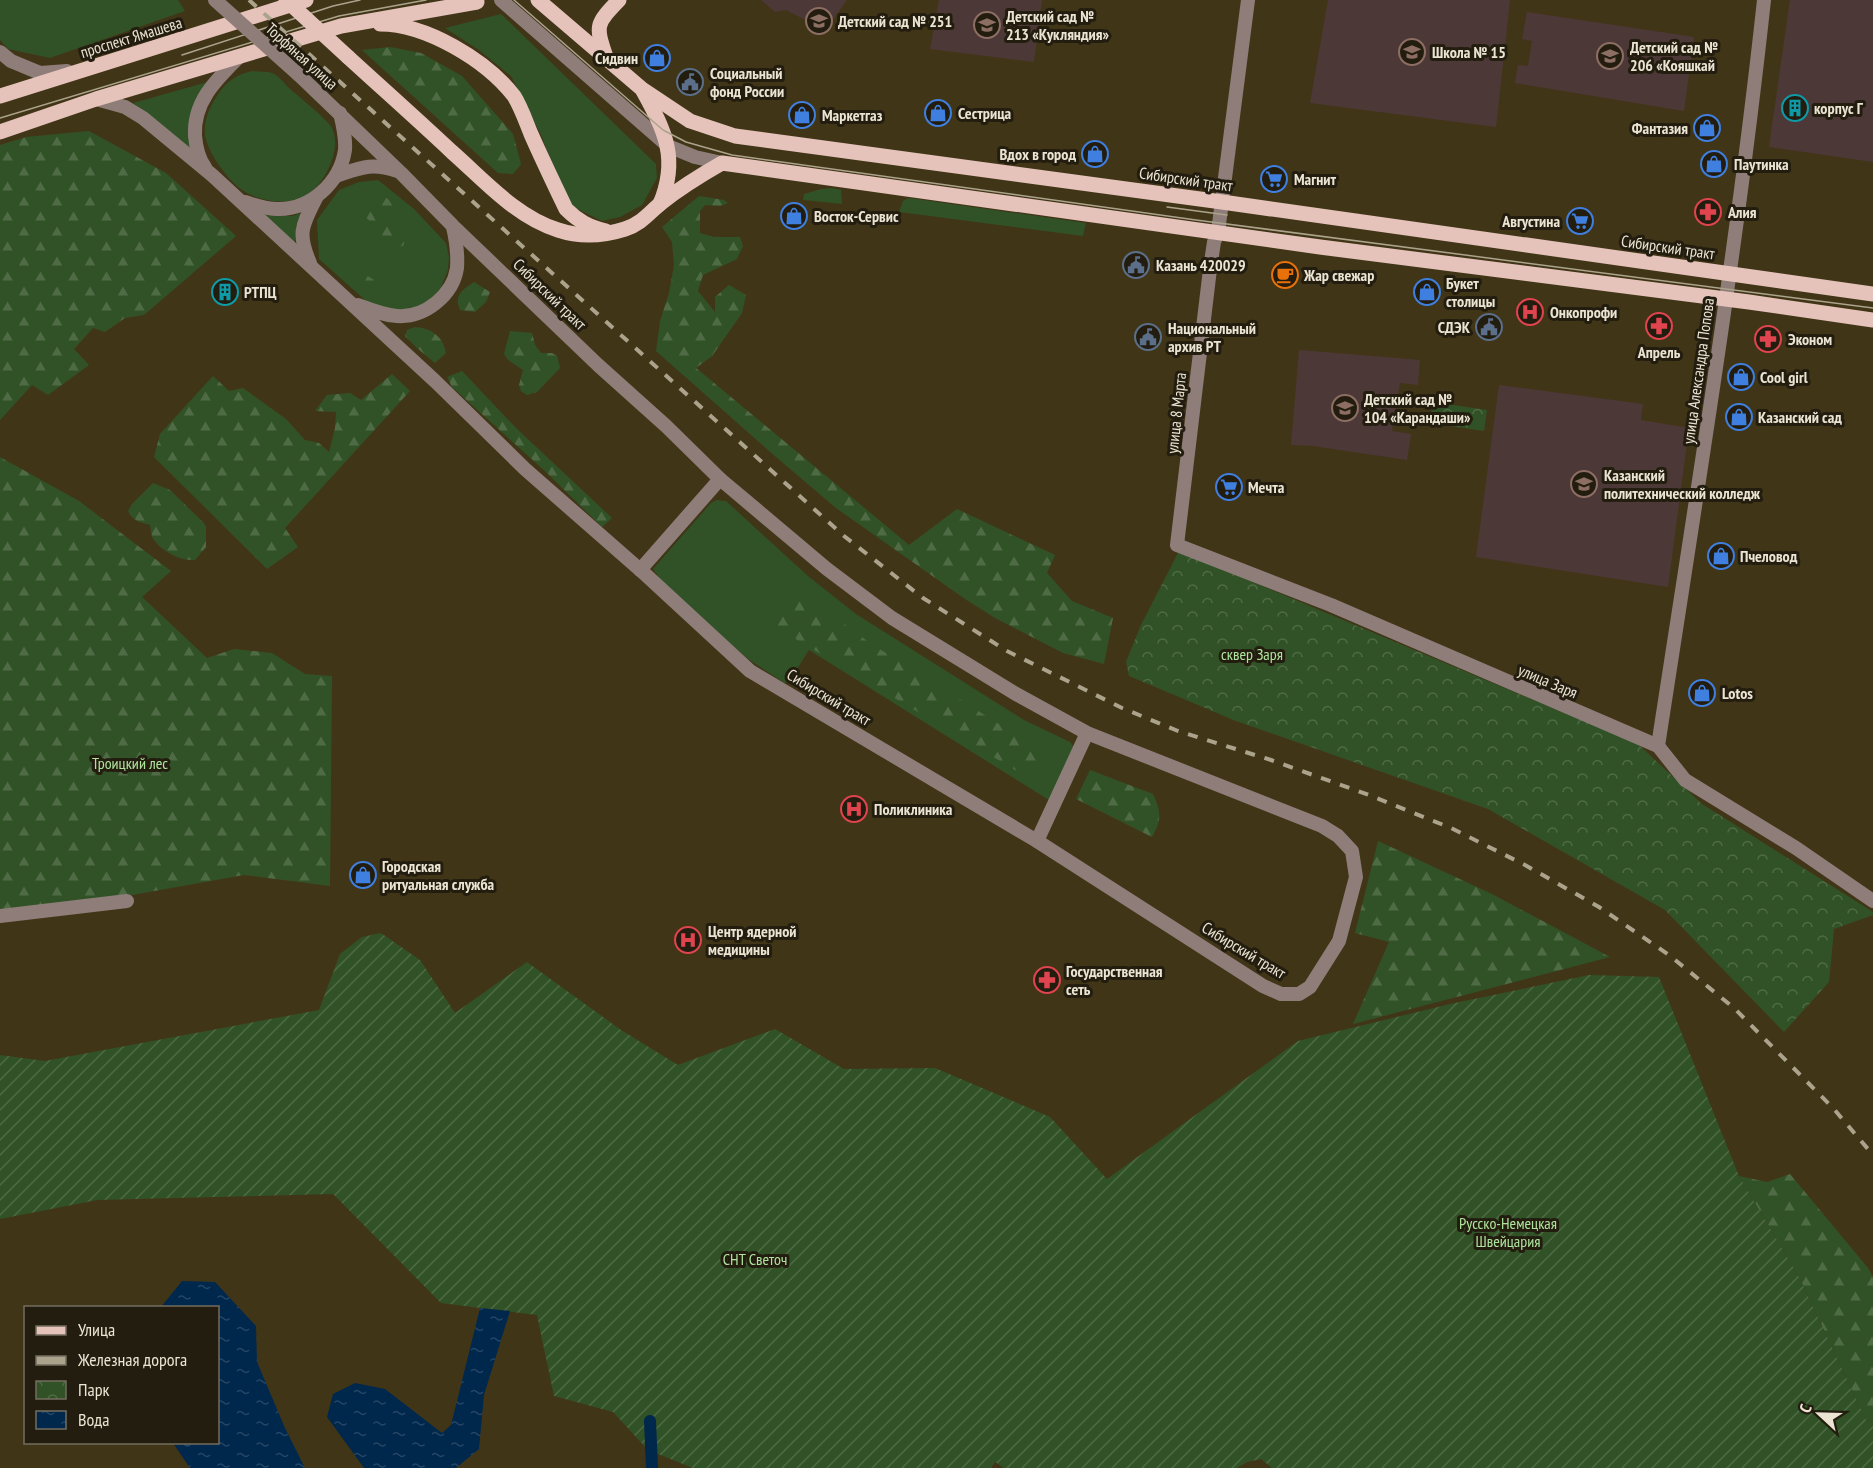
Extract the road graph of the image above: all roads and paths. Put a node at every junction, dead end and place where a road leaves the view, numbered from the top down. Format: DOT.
graph roads {
  1 [pos="215,0"];
  2 [pos="298,0"];
  3 [pos="501,0"];
  4 [pos="619,0"];
  5 [pos="1248,0"];
  6 [pos="1764,0"];
  7 [pos="539,1"];
  8 [pos="477,2"];
  9 [pos="341,26"];
  10 [pos="0,52"];
  11 [pos="240,56"];
  12 [pos="607,60"];
  13 [pos="87,69"];
  14 [pos="642,89"];
  15 [pos="0,96"];
  16 [pos="96,99"];
  17 [pos="340,113"];
  18 [pos="0,132"];
  19 [pos="668,146"];
  20 [pos="722,163"];
  21 [pos="402,172"];
  22 [pos="212,175"];
  23 [pos="336,176"];
  24 [pos="316,198"];
  25 [pos="240,201"];
  26 [pos="1222,202"];
  27 [pos="660,204"];
  28 [pos="453,226"];
  29 [pos="611,232"];
  30 [pos="1218,232"];
  31 [pos="312,267"];
  32 [pos="1728,274"];
  33 [pos="1873,294"];
  34 [pos="1725,299"];
  35 [pos="350,302"];
  36 [pos="1873,320"];
  37 [pos="720,479"];
  38 [pos="1177,546"];
  39 [pos="640,570"];
  40 [pos="1087,733"];
  41 [pos="1658,746"];
  42 [pos="1037,841"];
  43 [pos="127,901"];
  44 [pos="1873,901"];
  45 [pos="0,916"];
  1 -- 17 [label="street, Торфяная улица, bridge"];
  2 -- 13 [label="main road, проспект Ямашева"];
  2 -- 29 [label="main road, bridge"];
  3 -- 19 [label="street"];
  4 -- 12 [label="main road"];
  5 -- 26 [label="street, улица 8 Марта"];
  6 -- 32 [label="street, улица Александра Попова"];
  7 -- 12 [label="main road, Сибирский тракт"];
  8 -- 9 [label="main road"];
  9 -- 11 [label="main road"];
  9 -- 29 [label="main road"];
  10 -- 13 [label="street"];
  11 -- 16 [label="main road"];
  11 -- 22 [label="street"];
  12 -- 14 [label="main road, Сибирский тракт"];
  13 -- 15 [label="main road, проспект Ямашева"];
  14 -- 19 [label="main road"];
  14 -- 26 [label="main road, Сибирский тракт"];
  16 -- 18 [label="main road"];
  16 -- 22 [label="street"];
  17 -- 21 [label="street, Сибирский тракт"];
  17 -- 23 [label="street, Сибирский тракт"];
  19 -- 20 [label="street"];
  19 -- 27 [label="main road"];
  20 -- 27 [label="main road"];
  20 -- 30 [label="main road"];
  21 -- 23 [label="street"];
  21 -- 28 [label="street, Сибирский тракт"];
  22 -- 25 [label="street, Сибирский тракт"];
  23 -- 24 [label="street, Сибирский тракт"];
  24 -- 25 [label="street, Сибирский тракт"];
  24 -- 31 [label="street, Сибирский тракт"];
  25 -- 31 [label="street, Сибирский тракт"];
  26 -- 30 [label="street, улица 8 Марта"];
  26 -- 32 [label="main road, Сибирский тракт"];
  27 -- 29 [label="main road"];
  28 -- 35 [label="street"];
  28 -- 37 [label="street, Сибирский тракт"];
  30 -- 34 [label="main road"];
  30 -- 38 [label="street, улица 8 Марта"];
  31 -- 35 [label="street, Сибирский тракт"];
  32 -- 33 [label="main road, Сибирский тракт"];
  32 -- 34 [label="street, улица Александра Попова"];
  34 -- 36 [label="main road"];
  34 -- 41 [label="street, улица Александра Попова"];
  35 -- 39 [label="street, Сибирский тракт"];
  37 -- 39 [label="street"];
  37 -- 40 [label="street, Сибирский тракт"];
  38 -- 41 [label="street, улица Заря"];
  39 -- 42 [label="street, Сибирский тракт"];
  40 -- 42 [label="street"];
  40 -- 42 [label="street, Сибирский тракт"];
  41 -- 44 [label="street, улица Заря"];
  43 -- 45 [label="street"];
}
